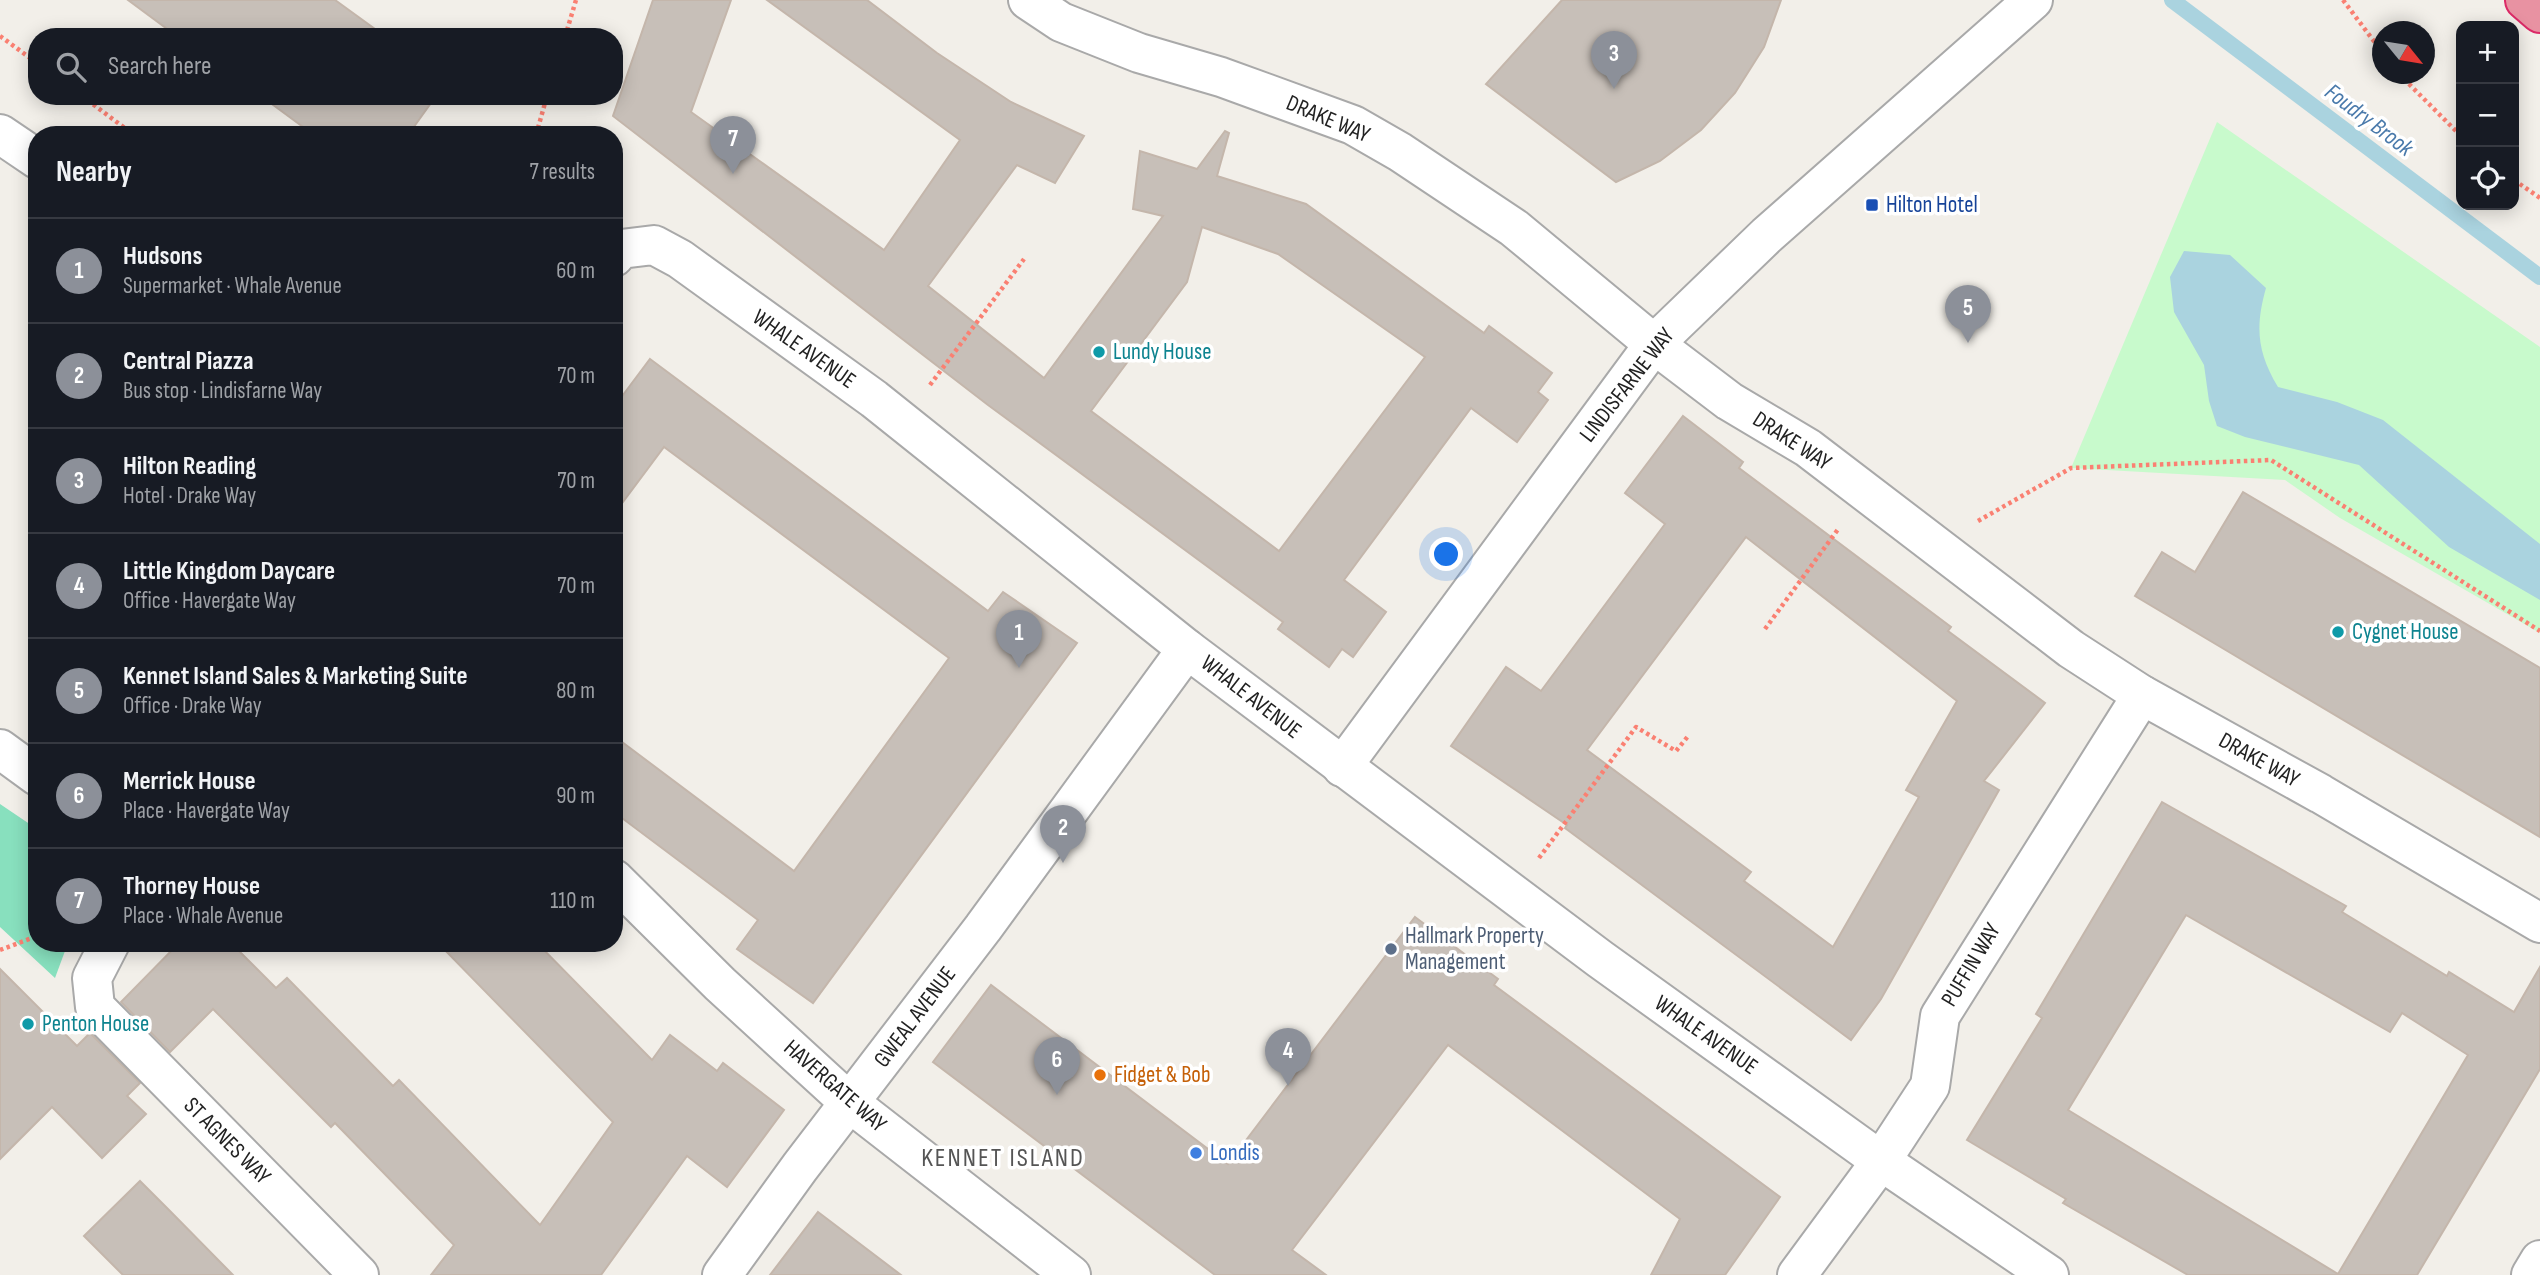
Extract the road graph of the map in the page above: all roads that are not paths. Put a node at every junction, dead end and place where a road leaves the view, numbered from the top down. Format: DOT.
graph roads {
  1 [pos="1028,0"];
  2 [pos="2525,0"];
  3 [pos="2032,1"];
  4 [pos="2540,13"];
  5 [pos="0,134"];
  6 [pos="28,153"];
  7 [pos="623,252"];
  8 [pos="1654,345"];
  9 [pos="1188,649"];
  10 [pos="2142,695"];
  11 [pos="0,749"];
  12 [pos="1342,768"];
  13 [pos="28,769"];
  14 [pos="623,888"];
  15 [pos="2540,923"];
  16 [pos="105,952"];
  17 [pos="850,1103"];
  18 [pos="1881,1161"];
  19 [pos="2540,1260"];
  20 [pos="359,1275"];
  21 [pos="722,1275"];
  22 [pos="1071,1275"];
  23 [pos="1797,1275"];
  24 [pos="2049,1275"];
  25 [pos="2531,1275"];
  1 -- 8 [label="street, DRAKE WAY"];
  2 -- 4 [label="highway"];
  3 -- 8 [label="street, LINDISFARNE WAY"];
  5 -- 6 [label="street"];
  7 -- 9 [label="street, WHALE AVENUE"];
  8 -- 10 [label="street, DRAKE WAY"];
  8 -- 12 [label="street, LINDISFARNE WAY"];
  9 -- 12 [label="street, WHALE AVENUE"];
  9 -- 17 [label="street, GWEAL AVENUE"];
  10 -- 15 [label="street, DRAKE WAY"];
  10 -- 18 [label="street, PUFFIN WAY"];
  11 -- 13 [label="street"];
  12 -- 18 [label="street, WHALE AVENUE"];
  14 -- 17 [label="street, HAVERGATE WAY"];
  16 -- 20 [label="street, ST AGNES WAY"];
  17 -- 21 [label="street, GWEAL AVENUE"];
  17 -- 22 [label="street, HAVERGATE WAY"];
  18 -- 23 [label="street, PUFFIN WAY"];
  18 -- 24 [label="street, WHALE AVENUE"];
  19 -- 25 [label="street"];
}
